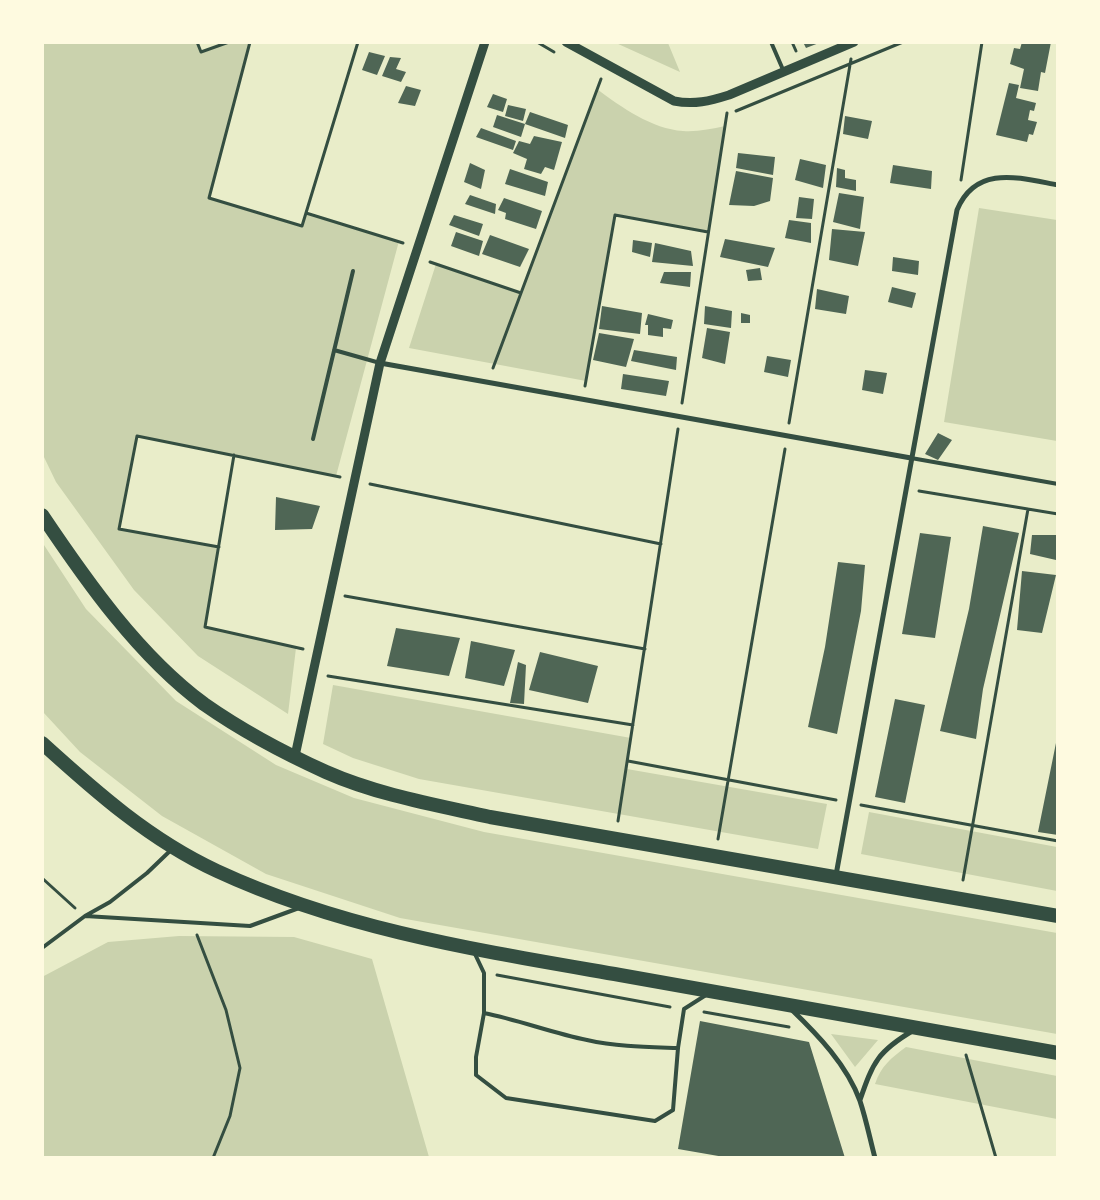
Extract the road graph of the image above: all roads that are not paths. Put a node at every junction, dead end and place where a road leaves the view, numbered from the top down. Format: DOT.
graph roads {
  1 [pos="485,42"];
  2 [pos="566,42"];
  3 [pos="771,42"];
  4 [pos="854,42"];
  5 [pos="784,72"];
  6 [pos="1058,185"];
  7 [pos="353,271"];
  8 [pos="334,350"];
  9 [pos="380,363"];
  10 [pos="313,439"];
  11 [pos="912,458"];
  12 [pos="1058,484"];
  13 [pos="42,515"];
  14 [pos="42,743"];
  15 [pos="295,756"];
  16 [pos="173,848"];
  17 [pos="835,878"];
  18 [pos="304,906"];
  19 [pos="84,916"];
  20 [pos="1058,916"];
  21 [pos="42,948"];
  22 [pos="472,948"];
  23 [pos="712,992"];
  24 [pos="786,1004"];
  25 [pos="484,1013"];
  26 [pos="918,1028"];
  27 [pos="678,1048"];
  28 [pos="1058,1053"];
  29 [pos="860,1100"];
  30 [pos="875,1158"];
  1 -- 9 [label="street"];
  2 -- 5 [label="street"];
  3 -- 5 [label="lane"];
  4 -- 5 [label="street"];
  6 -- 11 [label="street"];
  7 -- 8 [label="lane"];
  8 -- 9 [label="lane"];
  8 -- 10 [label="lane"];
  9 -- 11 [label="street"];
  9 -- 15 [label="street"];
  11 -- 12 [label="lane"];
  11 -- 17 [label="street"];
  13 -- 15 [label="highway"];
  14 -- 16 [label="highway"];
  15 -- 17 [label="highway"];
  16 -- 18 [label="highway"];
  16 -- 19 [label="lane"];
  17 -- 20 [label="highway"];
  18 -- 19 [label="lane"];
  18 -- 22 [label="highway"];
  19 -- 21 [label="lane"];
  22 -- 23 [label="highway"];
  22 -- 25 [label="lane"];
  23 -- 24 [label="highway"];
  23 -- 27 [label="lane"];
  24 -- 26 [label="highway"];
  24 -- 29 [label="street"];
  25 -- 27 [label="lane"];
  25 -- 27 [label="lane"];
  26 -- 28 [label="highway"];
  26 -- 29 [label="street"];
  29 -- 30 [label="street"];
}
